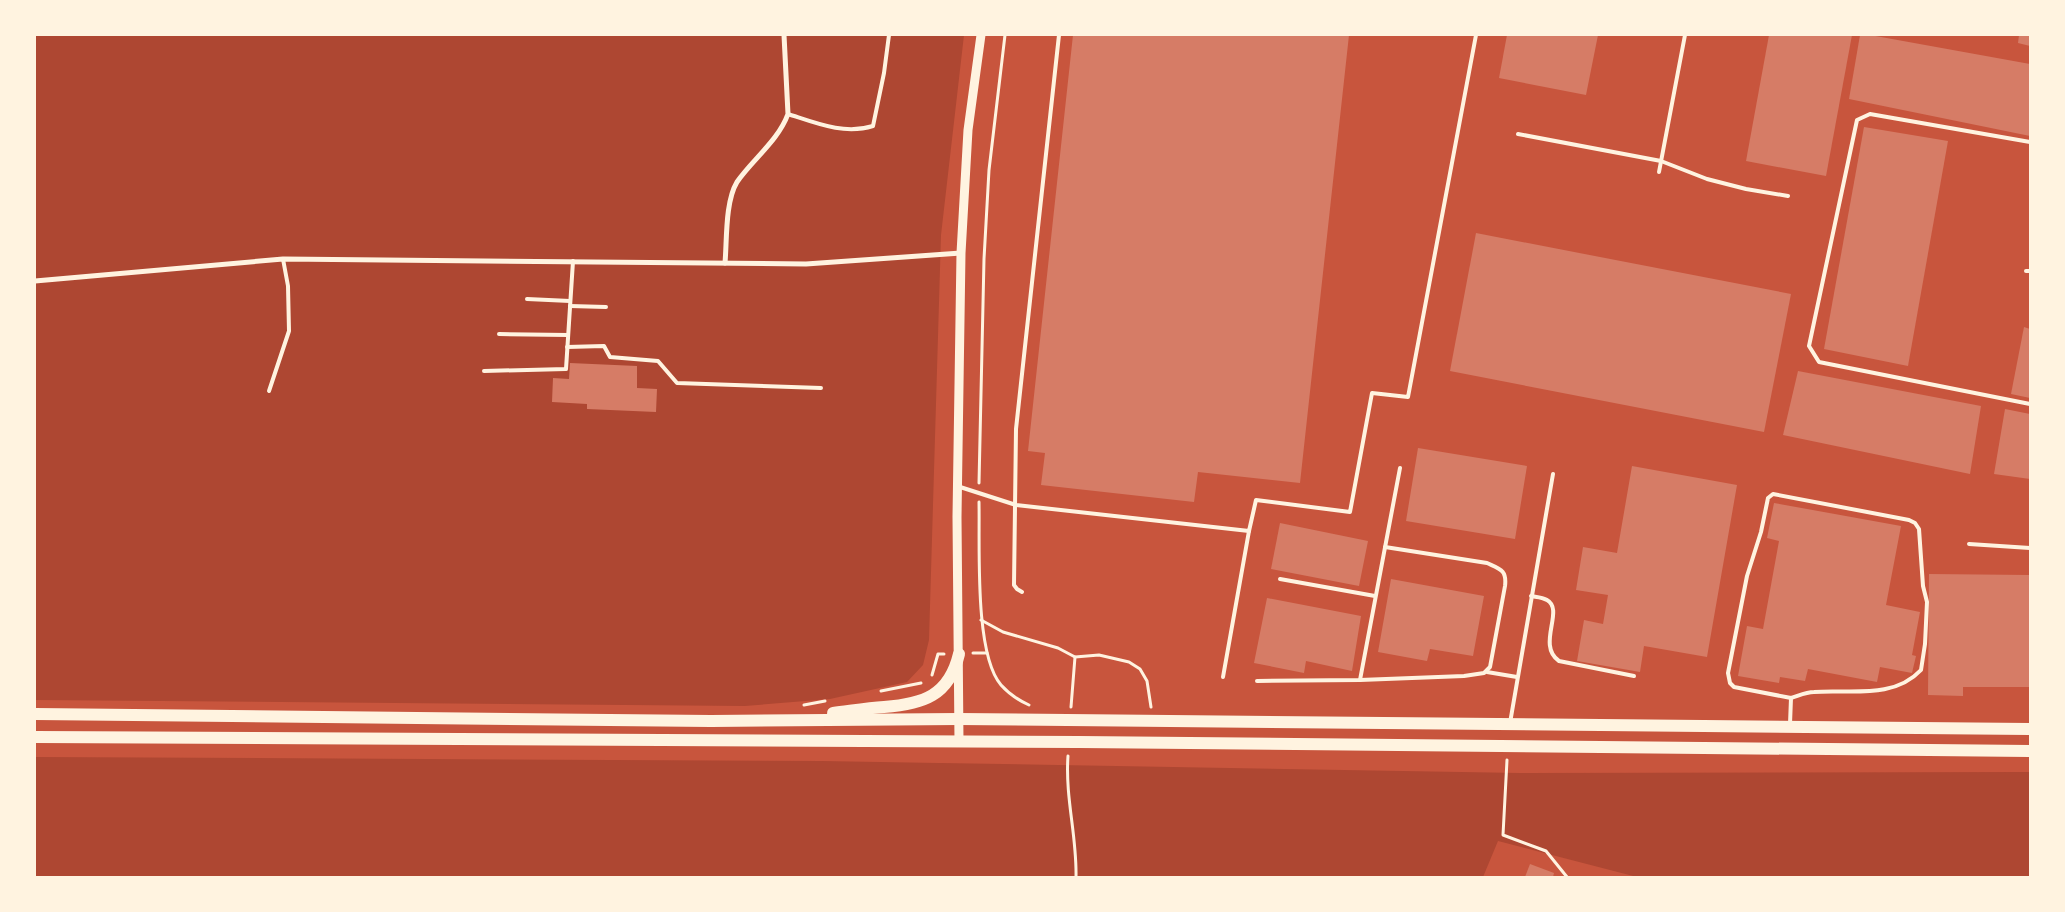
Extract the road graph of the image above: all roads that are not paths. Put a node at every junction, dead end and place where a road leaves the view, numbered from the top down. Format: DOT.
graph roads {
  1 [pos="784,35"];
  2 [pos="889,35"];
  3 [pos="981,35"];
  4 [pos="1059,35"];
  5 [pos="1476,35"];
  6 [pos="1685,35"];
  7 [pos="788,114"];
  8 [pos="1518,134"];
  9 [pos="2030,142"];
  10 [pos="1661,161"];
  11 [pos="1659,172"];
  12 [pos="1788,196"];
  13 [pos="961,253"];
  14 [pos="283,259"];
  15 [pos="573,261"];
  16 [pos="725,263"];
  17 [pos="35,281"];
  18 [pos="527,299"];
  19 [pos="570,303"];
  20 [pos="606,306"];
  21 [pos="499,334"];
  22 [pos="568,335"];
  23 [pos="567,347"];
  24 [pos="484,371"];
  25 [pos="821,388"];
  26 [pos="269,391"];
  27 [pos="2030,404"];
  28 [pos="1400,468"];
  29 [pos="1554,474"];
  30 [pos="957,486"];
  31 [pos="1016,505"];
  32 [pos="1249,531"];
  33 [pos="1969,544"];
  34 [pos="1385,547"];
  35 [pos="2030,548"];
  36 [pos="1280,579"];
  37 [pos="1022,592"];
  38 [pos="1375,596"];
  39 [pos="1531,596"];
  40 [pos="959,654"];
  41 [pos="1487,672"];
  42 [pos="1634,676"];
  43 [pos="1223,677"];
  44 [pos="1517,677"];
  45 [pos="1257,680"];
  46 [pos="1360,680"];
  47 [pos="1791,698"];
  48 [pos="35,714"];
  49 [pos="959,718"];
  50 [pos="774,720"];
  51 [pos="1510,725"];
  52 [pos="1790,726"];
  53 [pos="2030,729"];
  54 [pos="35,737"];
  55 [pos="959,742"];
  56 [pos="2030,751"];
  1 -- 7 [label="street"];
  2 -- 7 [label="lane"];
  3 -- 13 [label="street"];
  4 -- 31 [label="lane"];
  5 -- 32 [label="lane"];
  6 -- 10 [label="lane"];
  7 -- 16 [label="street"];
  8 -- 10 [label="lane"];
  9 -- 27 [label="lane"];
  10 -- 11 [label="lane"];
  10 -- 12 [label="lane"];
  13 -- 16 [label="street"];
  13 -- 30 [label="street"];
  14 -- 15 [label="street"];
  14 -- 17 [label="street"];
  14 -- 26 [label="lane"];
  15 -- 16 [label="street"];
  15 -- 19 [label="lane"];
  18 -- 19 [label="lane"];
  19 -- 20 [label="lane"];
  19 -- 22 [label="lane"];
  21 -- 22 [label="lane"];
  22 -- 23 [label="lane"];
  23 -- 24 [label="lane"];
  23 -- 25 [label="lane"];
  28 -- 34 [label="lane"];
  29 -- 39 [label="lane"];
  30 -- 31 [label="lane"];
  30 -- 40 [label="street"];
  31 -- 32 [label="lane"];
  31 -- 37 [label="lane"];
  32 -- 43 [label="lane"];
  33 -- 35 [label="lane"];
  34 -- 38 [label="lane"];
  34 -- 41 [label="lane"];
  36 -- 38 [label="lane"];
  38 -- 46 [label="lane"];
  39 -- 42 [label="lane"];
  39 -- 44 [label="lane"];
  40 -- 49 [label="street"];
  40 -- 50 [label="main road"];
  41 -- 44 [label="lane"];
  41 -- 46 [label="lane"];
  44 -- 51 [label="lane"];
  45 -- 46 [label="lane"];
  47 -- 47 [label="lane"];
  47 -- 52 [label="lane"];
  48 -- 50 [label="main road"];
  49 -- 50 [label="main road"];
  49 -- 51 [label="main road"];
  49 -- 55 [label="street"];
  51 -- 52 [label="main road"];
  52 -- 53 [label="main road"];
  54 -- 55 [label="main road"];
  55 -- 56 [label="main road"];
}
